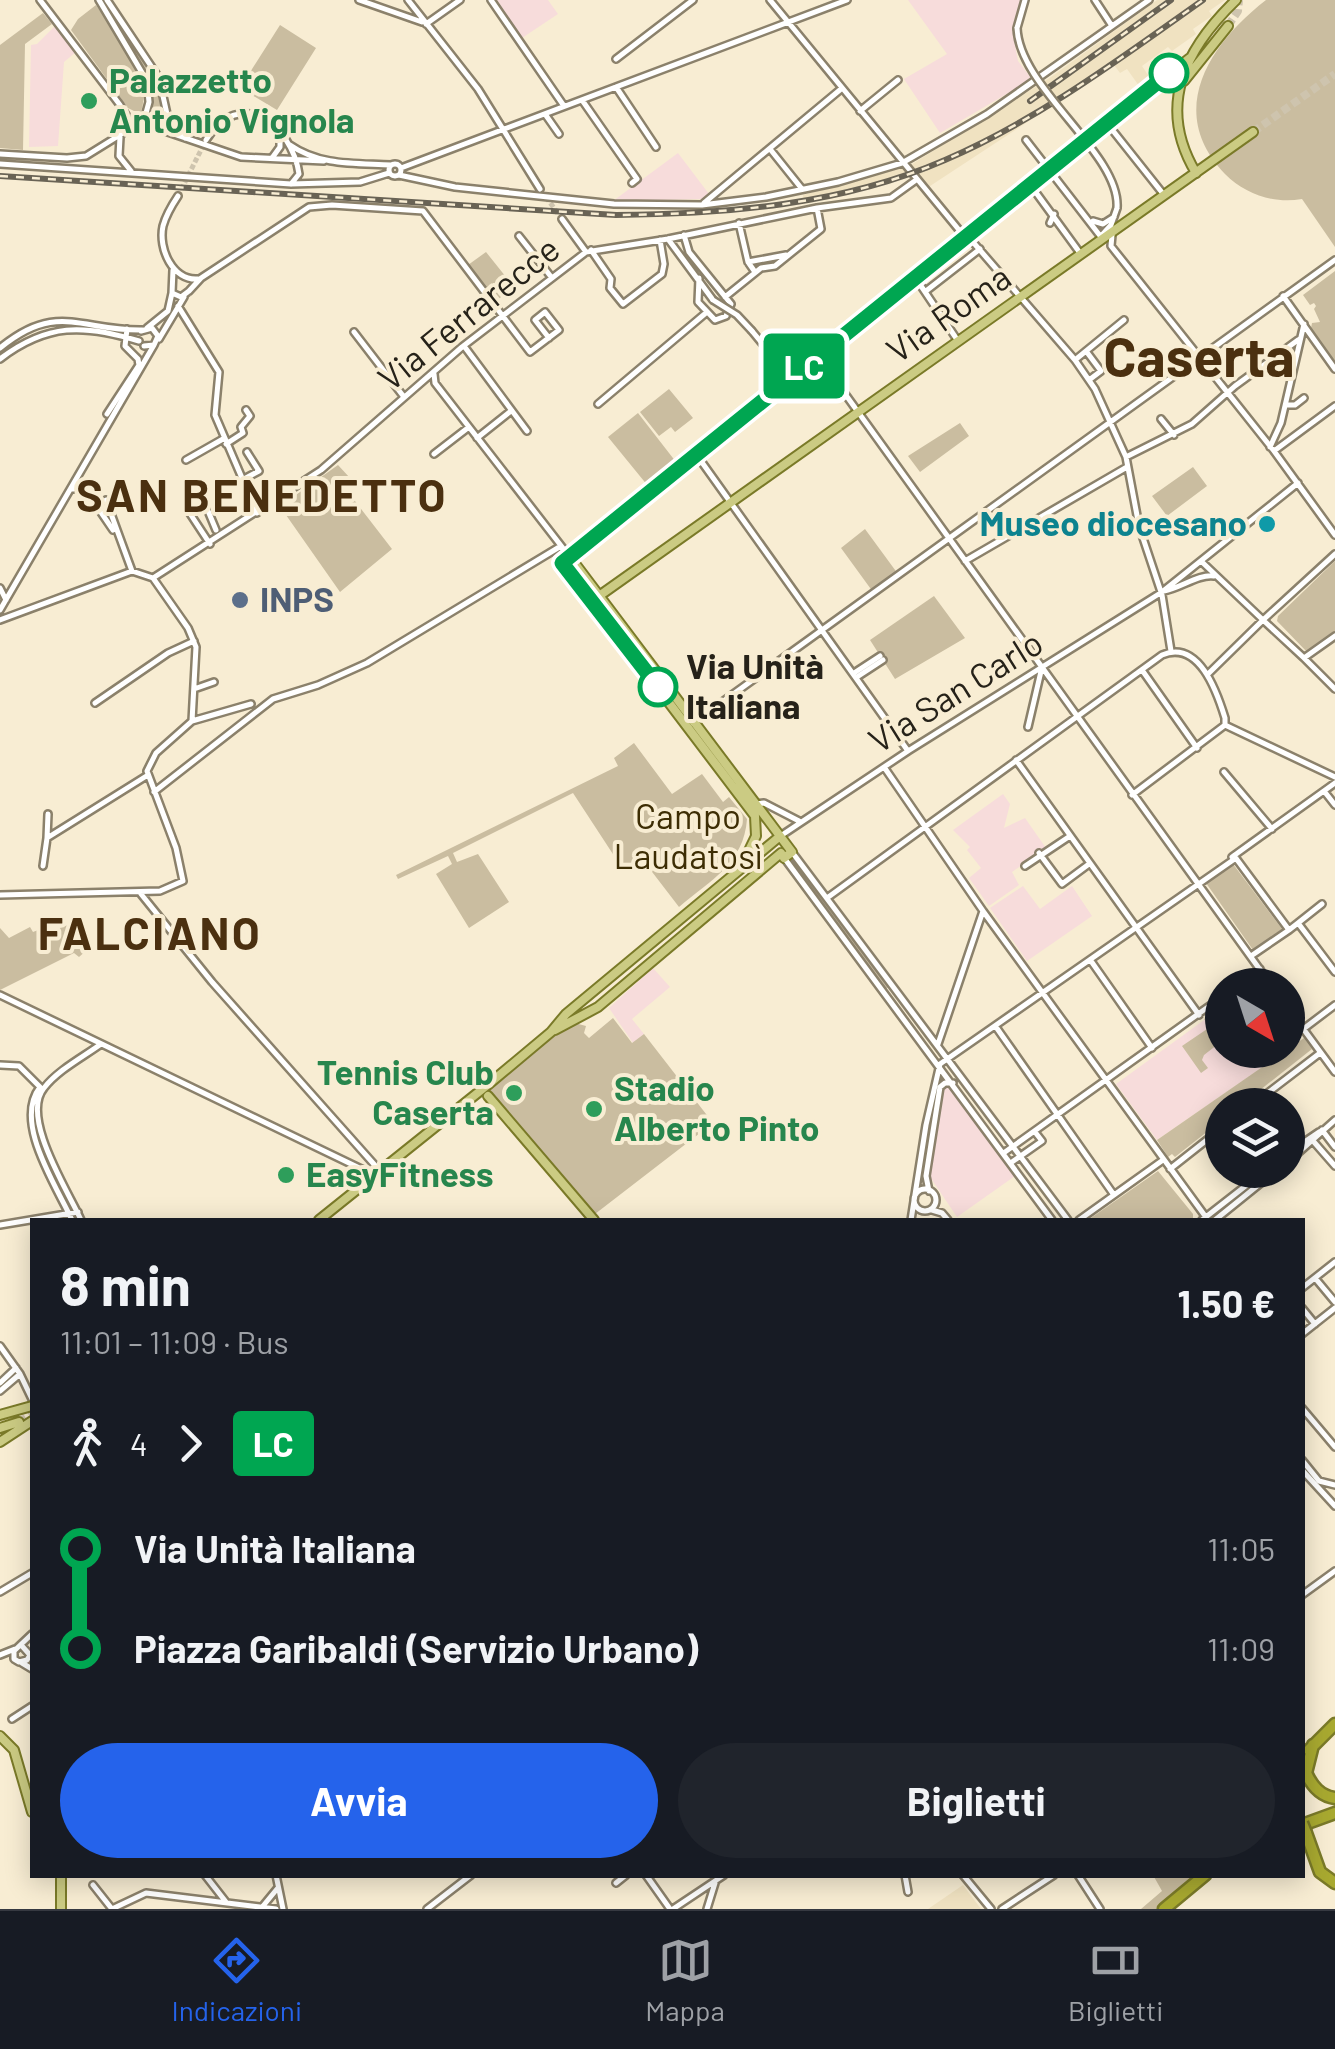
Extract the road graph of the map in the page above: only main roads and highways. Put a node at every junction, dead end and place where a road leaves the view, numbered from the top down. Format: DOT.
graph roads {
  1 [pos="1236,0"];
  2 [pos="1228,26"];
  3 [pos="1190,58"];
  4 [pos="1178,90"];
  5 [pos="1253,132"];
  6 [pos="1196,173"];
  7 [pos="596,598"];
  8 [pos="691,724"];
  9 [pos="780,837"];
  10 [pos="771,844"];
  11 [pos="786,854"];
  12 [pos="740,869"];
  13 [pos="684,915"];
  14 [pos="693,926"];
  15 [pos="619,970"];
  16 [pos="606,981"];
  17 [pos="626,982"];
  18 [pos="616,992"];
  19 [pos="578,1005"];
  20 [pos="583,1018"];
  21 [pos="551,1032"];
  22 [pos="490,1082"];
  23 [pos="475,1094"];
  24 [pos="488,1096"];
  25 [pos="321,1218"];
  26 [pos="592,1218"];
  27 [pos="30,1410"];
  28 [pos="30,1412"];
  29 [pos="0,1415"];
  30 [pos="20,1422"];
  31 [pos="0,1428"];
  32 [pos="0,1442"];
  33 [pos="1335,1724"];
  34 [pos="0,1736"];
  35 [pos="1313,1745"];
  36 [pos="1305,1755"];
  37 [pos="1335,1798"];
  38 [pos="30,1805"];
  39 [pos="1335,1812"];
  40 [pos="1305,1827"];
  41 [pos="1305,1830"];
  42 [pos="61,1878"];
  43 [pos="1200,1878"];
  44 [pos="1335,1883"];
  45 [pos="61,1909"];
  46 [pos="1164,1909"];
  1 -- 3 [label="main road"];
  2 -- 4 [label="main road"];
  3 -- 4 [label="main road"];
  3 -- 7 [label="main road"];
  4 -- 6 [label="main road"];
  5 -- 6 [label="main road, Via Roma"];
  6 -- 7 [label="main road, Via Roma"];
  7 -- 8 [label="main road"];
  8 -- 9 [label="main road"];
  8 -- 12 [label="main road"];
  9 -- 10 [label="main road"];
  9 -- 11 [label="main road"];
  10 -- 11 [label="main road"];
  10 -- 12 [label="main road"];
  11 -- 14 [label="main road"];
  12 -- 13 [label="main road"];
  13 -- 14 [label="main road"];
  13 -- 15 [label="main road"];
  14 -- 17 [label="main road"];
  15 -- 16 [label="main road"];
  15 -- 17 [label="main road"];
  16 -- 18 [label="main road"];
  16 -- 19 [label="main road"];
  17 -- 18 [label="main road"];
  18 -- 20 [label="main road"];
  19 -- 20 [label="main road"];
  19 -- 21 [label="main road"];
  20 -- 21 [label="main road"];
  21 -- 22 [label="main road"];
  22 -- 23 [label="main road"];
  22 -- 24 [label="main road"];
  23 -- 24 [label="main road"];
  23 -- 25 [label="main road"];
  24 -- 26 [label="main road"];
  27 -- 29 [label="main road"];
  28 -- 32 [label="main road"];
  30 -- 31 [label="main road"];
  33 -- 35 [label="highway"];
  34 -- 38 [label="main road"];
  35 -- 36 [label="highway"];
  35 -- 37 [label="highway"];
  39 -- 40 [label="highway"];
  41 -- 44 [label="highway"];
  42 -- 45 [label="main road"];
  43 -- 46 [label="highway"];
}
